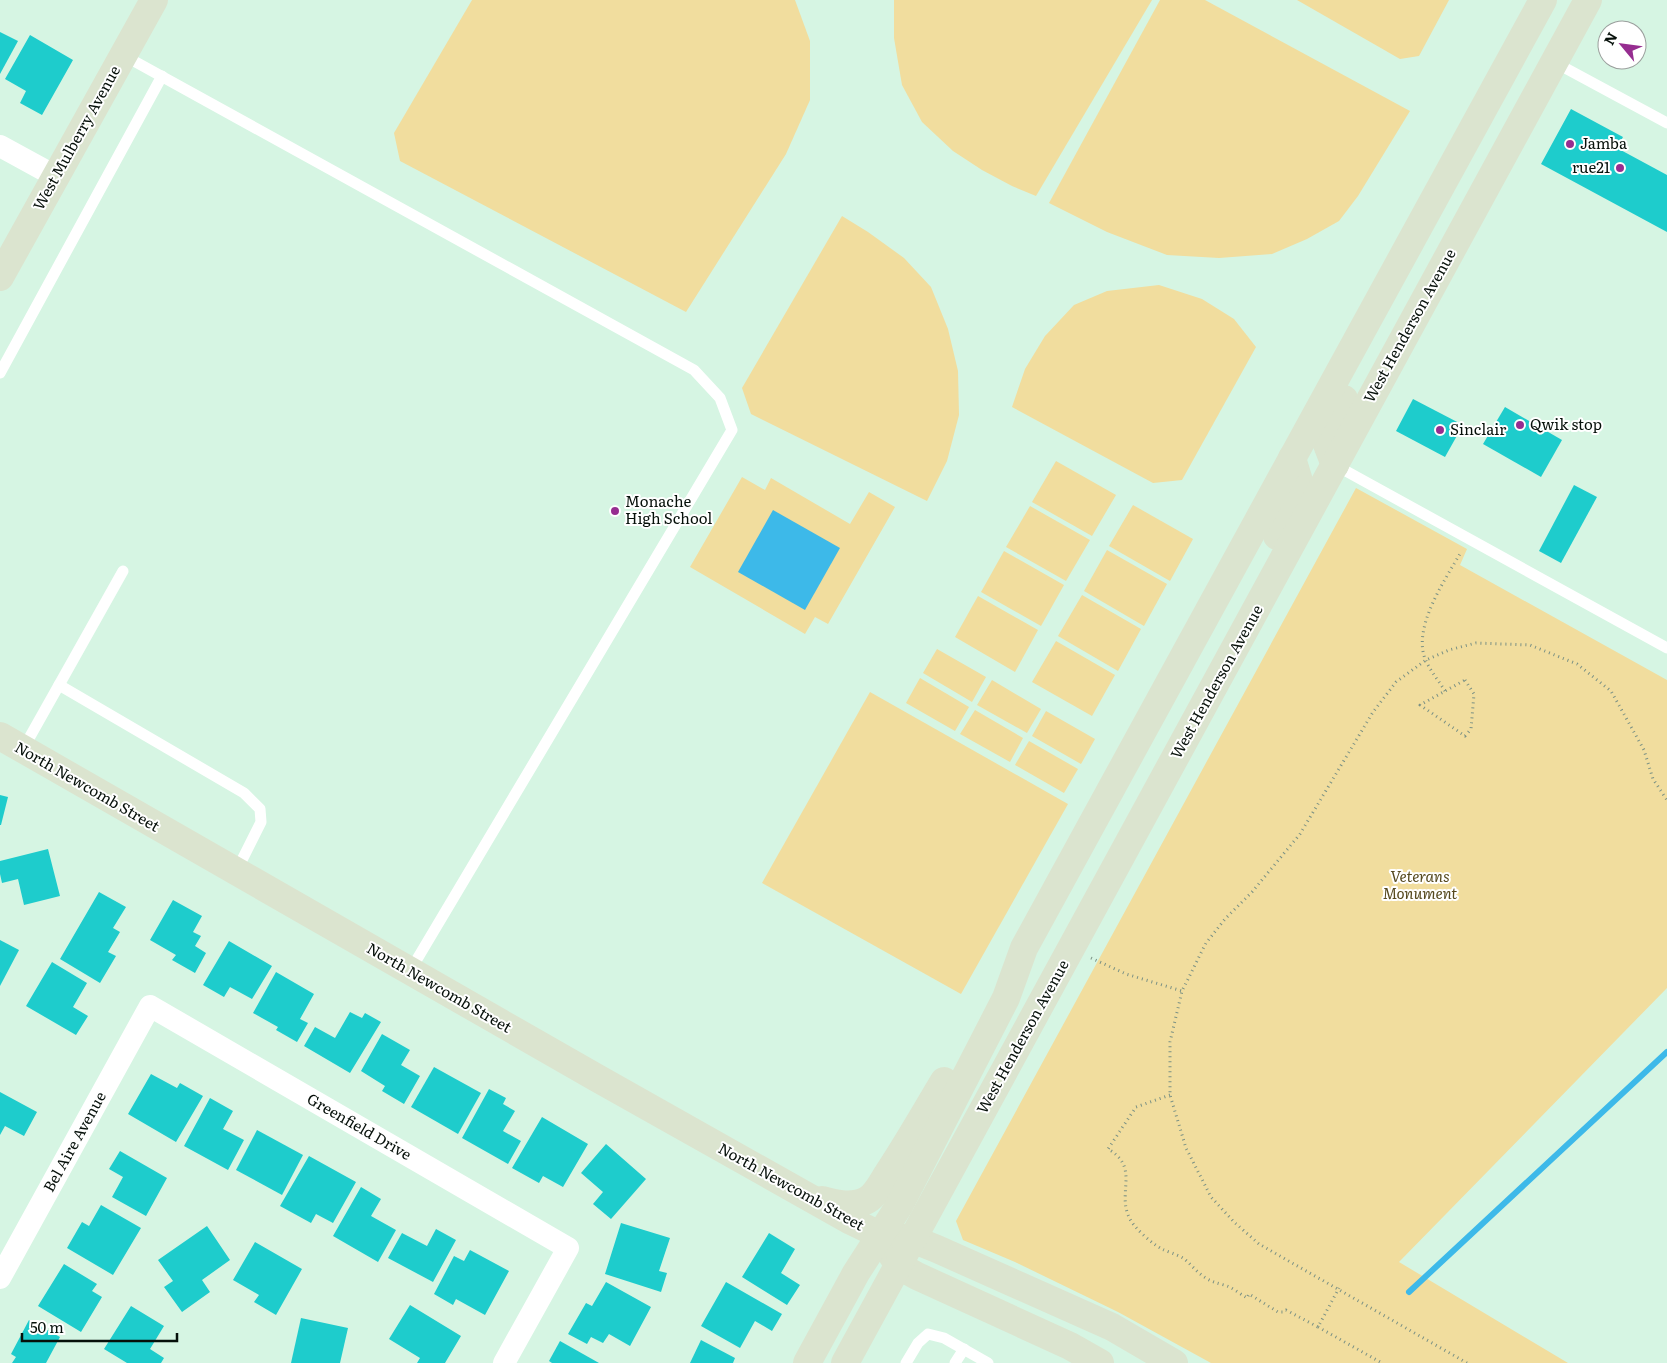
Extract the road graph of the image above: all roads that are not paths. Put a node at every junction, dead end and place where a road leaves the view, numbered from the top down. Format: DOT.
graph roads {
  1 [pos="154,0"];
  2 [pos="1543,0"];
  3 [pos="1580,7"];
  4 [pos="123,55"];
  5 [pos="1554,62"];
  6 [pos="162,76"];
  7 [pos="1667,123"];
  8 [pos="0,146"];
  9 [pos="55,176"];
  10 [pos="1429,208"];
  11 [pos="0,277"];
  12 [pos="0,372"];
  13 [pos="1292,458"];
  14 [pos="1335,465"];
  15 [pos="123,571"];
  16 [pos="1667,648"];
  17 [pos="1219,677"];
  18 [pos="59,685"];
  19 [pos="11,743"];
  20 [pos="236,872"];
  21 [pos="1024,948"];
  22 [pos="410,972"];
  23 [pos="150,1006"];
  24 [pos="808,1197"];
  25 [pos="880,1235"];
  26 [pos="912,1239"];
  27 [pos="899,1266"];
  28 [pos="0,1278"];
  29 [pos="964,1349"];
  30 [pos="847,1362"];
  31 [pos="504,1363"];
  32 [pos="807,1363"];
  33 [pos="906,1363"];
  34 [pos="956,1363"];
  35 [pos="988,1363"];
  36 [pos="1100,1363"];
  37 [pos="1174,1363"];
  1 -- 4 [label="main road, West Mulberry Avenue"];
  2 -- 10 [label="main road, West Henderson Avenue"];
  3 -- 5 [label="main road, West Henderson Avenue"];
  4 -- 6 [label="lane"];
  4 -- 9 [label="main road, West Mulberry Avenue"];
  5 -- 7 [label="lane"];
  5 -- 14 [label="main road, West Henderson Avenue"];
  6 -- 12 [label="lane"];
  6 -- 22 [label="lane"];
  8 -- 9 [label="street"];
  9 -- 11 [label="main road, West Mulberry Avenue"];
  10 -- 13 [label="main road, West Henderson Avenue"];
  10 -- 14 [label="main road"];
  13 -- 17 [label="main road"];
  13 -- 21 [label="main road, West Henderson Avenue"];
  14 -- 16 [label="lane"];
  14 -- 17 [label="main road, West Henderson Avenue"];
  15 -- 18 [label="lane"];
  17 -- 26 [label="main road, West Henderson Avenue"];
  18 -- 19 [label="lane"];
  18 -- 20 [label="lane"];
  19 -- 20 [label="main road, North Newcomb Street"];
  20 -- 22 [label="main road, North Newcomb Street"];
  21 -- 24 [label="main road"];
  21 -- 25 [label="main road, West Henderson Avenue"];
  22 -- 24 [label="main road, North Newcomb Street"];
  23 -- 28 [label="street, Bel Aire Avenue"];
  23 -- 31 [label="street, Greenfield Drive"];
  24 -- 25 [label="main road, North Newcomb Street"];
  25 -- 26 [label="main road, North Newcomb Street"];
  25 -- 27 [label="main road, North Newcomb Street"];
  25 -- 32 [label="main road, West Henderson Avenue"];
  26 -- 27 [label="main road, West Henderson Avenue"];
  26 -- 37 [label="main road, North Newcomb Street"];
  27 -- 30 [label="main road, West Henderson Avenue"];
  27 -- 36 [label="main road"];
  29 -- 33 [label="lane"];
  29 -- 34 [label="lane"];
  29 -- 35 [label="lane"];
}
